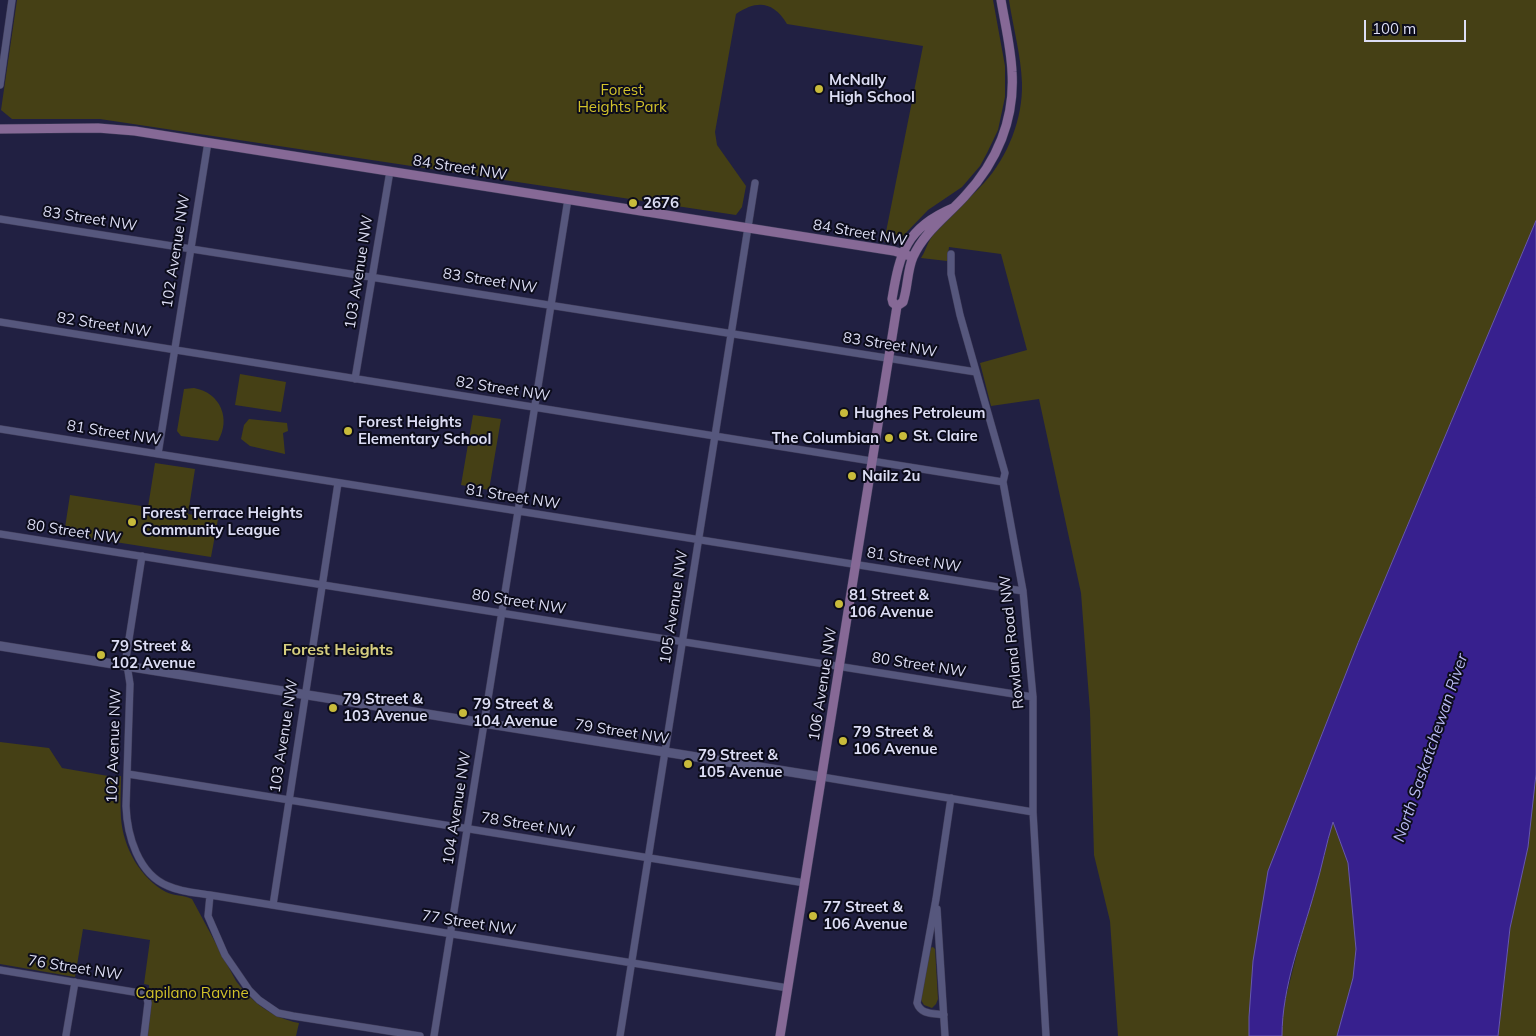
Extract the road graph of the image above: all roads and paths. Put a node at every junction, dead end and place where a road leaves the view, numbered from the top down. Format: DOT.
graph roads {
  1 [pos="12,0"];
  2 [pos="1001,0"];
  3 [pos="0,85"];
  4 [pos="0,129"];
  5 [pos="208,142"];
  6 [pos="390,171"];
  7 [pos="755,183"];
  8 [pos="568,199"];
  9 [pos="953,208"];
  10 [pos="0,219"];
  11 [pos="747,228"];
  12 [pos="191,248"];
  13 [pos="902,253"];
  14 [pos="952,254"];
  15 [pos="913,257"];
  16 [pos="372,276"];
  17 [pos="551,305"];
  18 [pos="897,306"];
  19 [pos="0,322"];
  20 [pos="731,334"];
  21 [pos="175,350"];
  22 [pos="889,359"];
  23 [pos="976,372"];
  24 [pos="355,379"];
  25 [pos="535,408"];
  26 [pos="0,429"];
  27 [pos="715,435"];
  28 [pos="158,454"];
  29 [pos="873,461"];
  30 [pos="1003,482"];
  31 [pos="338,483"];
  32 [pos="518,512"];
  33 [pos="0,534"];
  34 [pos="698,540"];
  35 [pos="142,556"];
  36 [pos="856,564"];
  37 [pos="322,585"];
  38 [pos="1023,591"];
  39 [pos="502,613"];
  40 [pos="682,642"];
  41 [pos="0,646"];
  42 [pos="127,666"];
  43 [pos="840,667"];
  44 [pos="304,695"];
  45 [pos="1033,697"];
  46 [pos="484,723"];
  47 [pos="666,752"];
  48 [pos="128,774"];
  49 [pos="822,777"];
  50 [pos="951,798"];
  51 [pos="288,799"];
  52 [pos="1033,812"];
  53 [pos="468,829"];
  54 [pos="648,859"];
  55 [pos="149,872"];
  56 [pos="805,883"];
  57 [pos="210,895"];
  58 [pos="936,899"];
  59 [pos="273,905"];
  60 [pos="451,934"];
  61 [pos="632,963"];
  62 [pos="0,970"];
  63 [pos="75,982"];
  64 [pos="788,988"];
  65 [pos="944,1015"];
  66 [pos="66,1035"];
  67 [pos="144,1036"];
  68 [pos="420,1036"];
  69 [pos="434,1036"];
  70 [pos="620,1036"];
  71 [pos="780,1036"];
  72 [pos="945,1036"];
  73 [pos="1046,1036"];
  1 -- 3 [label="street"];
  2 -- 9 [label="main road"];
  4 -- 5 [label="main road, 84 Street NW"];
  5 -- 6 [label="main road, 84 Street NW"];
  5 -- 12 [label="street, 102 Avenue NW"];
  6 -- 8 [label="main road, 84 Street NW"];
  6 -- 16 [label="street, 103 Avenue NW"];
  7 -- 11 [label="street, 105 Avenue NW"];
  8 -- 11 [label="main road, 84 Street NW"];
  8 -- 17 [label="street, 104 Avenue NW"];
  9 -- 13 [label="main road"];
  9 -- 15 [label="main road"];
  10 -- 12 [label="street, 83 Street NW"];
  11 -- 13 [label="main road, 84 Street NW"];
  11 -- 20 [label="street, 105 Avenue NW"];
  12 -- 16 [label="street, 83 Street NW"];
  12 -- 21 [label="street, 102 Avenue NW"];
  13 -- 15 [label="main road, 84 Street NW"];
  13 -- 18 [label="main road, 106 Avenue NW"];
  14 -- 23 [label="street, Rowland Road NW"];
  15 -- 18 [label="main road, 106 Avenue NW"];
  16 -- 17 [label="street, 83 Street NW"];
  16 -- 24 [label="street, 103 Avenue NW"];
  17 -- 20 [label="street, 83 Street NW"];
  17 -- 25 [label="street, 104 Avenue NW"];
  18 -- 22 [label="main road, 106 Avenue NW"];
  19 -- 21 [label="street, 82 Street NW"];
  20 -- 22 [label="street, 83 Street NW"];
  20 -- 27 [label="street, 105 Avenue NW"];
  21 -- 24 [label="street, 82 Street NW"];
  21 -- 28 [label="street, 102 Avenue NW"];
  22 -- 23 [label="street, 83 Street NW"];
  22 -- 29 [label="main road, 106 Avenue NW"];
  23 -- 30 [label="street, Rowland Road NW"];
  24 -- 25 [label="street, 82 Street NW"];
  25 -- 27 [label="street, 82 Street NW"];
  25 -- 32 [label="street, 104 Avenue NW"];
  26 -- 28 [label="street, 81 Street NW"];
  27 -- 29 [label="street, 82 Street NW"];
  27 -- 34 [label="street, 105 Avenue NW"];
  28 -- 31 [label="street, 81 Street NW"];
  29 -- 30 [label="street, 82 Street NW"];
  29 -- 36 [label="main road, 106 Avenue NW"];
  30 -- 38 [label="street, Rowland Road NW"];
  31 -- 32 [label="street, 81 Street NW"];
  31 -- 37 [label="street, 103 Avenue NW"];
  32 -- 34 [label="street, 81 Street NW"];
  32 -- 39 [label="street, 104 Avenue NW"];
  33 -- 35 [label="street, 80 Street NW"];
  34 -- 36 [label="street, 81 Street NW"];
  34 -- 40 [label="street, 105 Avenue NW"];
  35 -- 37 [label="street, 80 Street NW"];
  35 -- 42 [label="street, 102 Avenue NW"];
  36 -- 38 [label="street, 81 Street NW"];
  36 -- 43 [label="main road, 106 Avenue NW"];
  37 -- 39 [label="street, 80 Street NW"];
  37 -- 44 [label="street, 103 Avenue NW"];
  38 -- 45 [label="street, Rowland Road NW"];
  39 -- 40 [label="street, 80 Street NW"];
  39 -- 46 [label="street, 104 Avenue NW"];
  40 -- 43 [label="street, 80 Street NW"];
  40 -- 47 [label="street, 105 Avenue NW"];
  41 -- 42 [label="street, 79 Street NW"];
  42 -- 44 [label="street, 79 Street NW"];
  42 -- 48 [label="street, 102 Avenue NW"];
  43 -- 45 [label="street, 80 Street NW"];
  43 -- 49 [label="main road, 106 Avenue NW"];
  44 -- 46 [label="street, 79 Street NW"];
  44 -- 51 [label="street, 103 Avenue NW"];
  45 -- 52 [label="street, Rowland Road NW"];
  46 -- 47 [label="street, 79 Street NW"];
  46 -- 53 [label="street, 104 Avenue NW"];
  47 -- 49 [label="street, 79 Street NW"];
  47 -- 54 [label="street, 105 Avenue NW"];
  48 -- 51 [label="street, 78 Street NW"];
  48 -- 55 [label="street, 102 Avenue NW"];
  49 -- 50 [label="street, 79 Street NW"];
  49 -- 56 [label="main road, 106 Avenue NW"];
  50 -- 52 [label="street, 79 Street NW"];
  50 -- 58 [label="street"];
  51 -- 53 [label="street, 78 Street NW"];
  51 -- 59 [label="street, 103 Avenue NW"];
  52 -- 73 [label="street, Rowland Road NW"];
  53 -- 54 [label="street, 78 Street NW"];
  53 -- 60 [label="street, 104 Avenue NW"];
  54 -- 56 [label="street, 78 Street NW"];
  54 -- 61 [label="street, 105 Avenue NW"];
  55 -- 57 [label="street, 77 Street NW"];
  56 -- 64 [label="main road, 106 Avenue NW"];
  57 -- 59 [label="street, 77 Street NW"];
  57 -- 68 [label="street"];
  58 -- 65 [label="street"];
  58 -- 65 [label="street"];
  59 -- 60 [label="street, 77 Street NW"];
  60 -- 61 [label="street, 77 Street NW"];
  60 -- 69 [label="street, 104 Avenue NW"];
  61 -- 64 [label="street, 77 Street NW"];
  61 -- 70 [label="street, 105 Avenue NW"];
  62 -- 63 [label="street, 76 Street NW"];
  63 -- 66 [label="street"];
  63 -- 67 [label="street, 76 Street NW"];
  64 -- 71 [label="main road, 106 Avenue NW"];
  65 -- 72 [label="street"];
}
